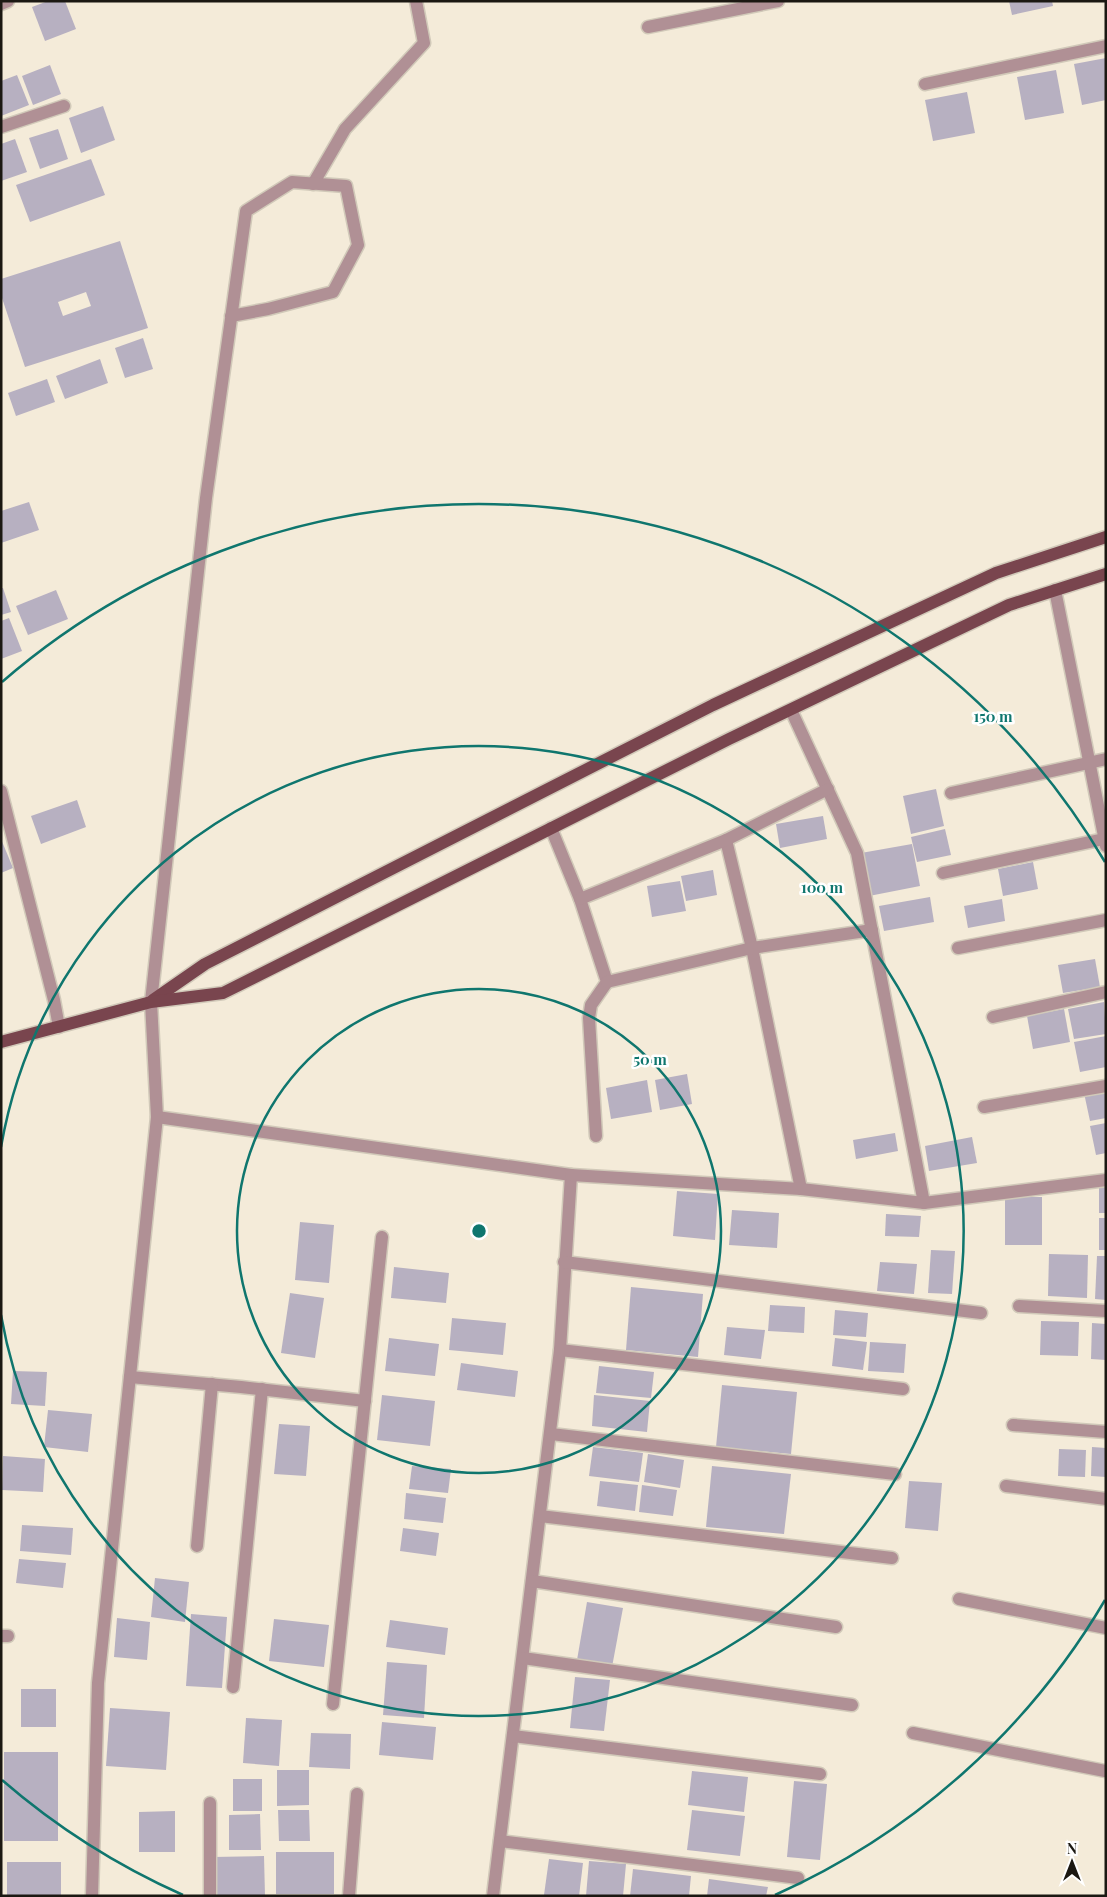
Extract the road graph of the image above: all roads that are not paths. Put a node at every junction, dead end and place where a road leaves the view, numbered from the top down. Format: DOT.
graph roads {
  1 [pos="8,1"];
  2 [pos="416,1"];
  3 [pos="778,1"];
  4 [pos="1,4"];
  5 [pos="648,27"];
  6 [pos="1106,46"];
  7 [pos="924,84"];
  8 [pos="64,106"];
  9 [pos="1,127"];
  10 [pos="313,184"];
  11 [pos="231,316"];
  12 [pos="1106,537"];
  13 [pos="1106,574"];
  14 [pos="1055,590"];
  15 [pos="791,710"];
  16 [pos="1106,759"];
  17 [pos="1089,762"];
  18 [pos="828,789"];
  19 [pos="1,791"];
  20 [pos="951,792"];
  21 [pos="551,828"];
  22 [pos="726,840"];
  23 [pos="1105,842"];
  24 [pos="943,873"];
  25 [pos="580,899"];
  26 [pos="1106,920"];
  27 [pos="872,930"];
  28 [pos="752,948"];
  29 [pos="958,948"];
  30 [pos="607,982"];
  31 [pos="1106,992"];
  32 [pos="151,1002"];
  33 [pos="993,1017"];
  34 [pos="59,1026"];
  35 [pos="1,1042"];
  36 [pos="1106,1086"];
  37 [pos="984,1107"];
  38 [pos="157,1117"];
  39 [pos="596,1136"];
  40 [pos="571,1175"];
  41 [pos="1106,1180"];
  42 [pos="801,1189"];
  43 [pos="924,1202"];
  44 [pos="382,1237"];
  45 [pos="564,1262"];
  46 [pos="1019,1306"];
  47 [pos="1106,1311"];
  48 [pos="981,1313"];
  49 [pos="560,1350"];
  50 [pos="130,1378"];
  51 [pos="212,1384"];
  52 [pos="262,1389"];
  53 [pos="903,1389"];
  54 [pos="365,1401"];
  55 [pos="1014,1425"];
  56 [pos="1106,1432"];
  57 [pos="550,1434"];
  58 [pos="895,1474"];
  59 [pos="1006,1486"];
  60 [pos="1106,1499"];
  61 [pos="540,1516"];
  62 [pos="197,1546"];
  63 [pos="892,1558"];
  64 [pos="532,1581"];
  65 [pos="959,1599"];
  66 [pos="836,1626"];
  67 [pos="1106,1628"];
  68 [pos="523,1658"];
  69 [pos="233,1687"];
  70 [pos="334,1704"];
  71 [pos="852,1705"];
  72 [pos="913,1733"];
  73 [pos="513,1736"];
  74 [pos="1105,1769"];
  75 [pos="820,1774"];
  76 [pos="357,1794"];
  77 [pos="210,1803"];
  78 [pos="500,1841"];
  79 [pos="798,1878"];
  80 [pos="92,1896"];
  81 [pos="210,1896"];
  82 [pos="349,1896"];
  83 [pos="493,1896"];
  1 -- 4 [label="street"];
  2 -- 10 [label="street"];
  3 -- 5 [label="street"];
  6 -- 7 [label="street"];
  8 -- 9 [label="street"];
  10 -- 11 [label="street"];
  10 -- 11 [label="street"];
  11 -- 32 [label="street"];
  12 -- 32 [label="main road"];
  13 -- 14 [label="main road"];
  14 -- 15 [label="main road"];
  14 -- 17 [label="street"];
  15 -- 18 [label="street"];
  15 -- 21 [label="main road"];
  16 -- 17 [label="street"];
  17 -- 20 [label="street"];
  17 -- 23 [label="street"];
  18 -- 22 [label="street"];
  18 -- 27 [label="street"];
  19 -- 34 [label="street"];
  21 -- 25 [label="street"];
  21 -- 32 [label="main road"];
  22 -- 25 [label="street"];
  22 -- 28 [label="street"];
  23 -- 24 [label="street"];
  25 -- 30 [label="street"];
  26 -- 29 [label="street"];
  27 -- 28 [label="street"];
  27 -- 43 [label="street"];
  28 -- 30 [label="street"];
  28 -- 42 [label="street"];
  30 -- 39 [label="street"];
  31 -- 33 [label="street"];
  32 -- 34 [label="main road"];
  32 -- 38 [label="street"];
  34 -- 35 [label="main road"];
  36 -- 37 [label="street"];
  38 -- 40 [label="street"];
  38 -- 50 [label="street"];
  40 -- 42 [label="street"];
  40 -- 45 [label="street"];
  41 -- 43 [label="street"];
  42 -- 43 [label="street"];
  44 -- 54 [label="street"];
  45 -- 48 [label="street"];
  45 -- 49 [label="street"];
  46 -- 47 [label="street"];
  49 -- 53 [label="street"];
  49 -- 57 [label="street"];
  50 -- 51 [label="street"];
  50 -- 80 [label="street"];
  51 -- 52 [label="street"];
  51 -- 62 [label="street"];
  52 -- 54 [label="street"];
  52 -- 69 [label="street"];
  54 -- 70 [label="street"];
  55 -- 56 [label="street"];
  57 -- 58 [label="street"];
  57 -- 61 [label="street"];
  59 -- 60 [label="street"];
  61 -- 63 [label="street"];
  61 -- 64 [label="street"];
  64 -- 66 [label="street"];
  64 -- 68 [label="street"];
  65 -- 67 [label="street"];
  68 -- 71 [label="street"];
  68 -- 73 [label="street"];
  72 -- 74 [label="street"];
  73 -- 75 [label="street"];
  73 -- 78 [label="street"];
  76 -- 82 [label="street"];
  77 -- 81 [label="street"];
  78 -- 79 [label="street"];
  78 -- 83 [label="street"];
}
